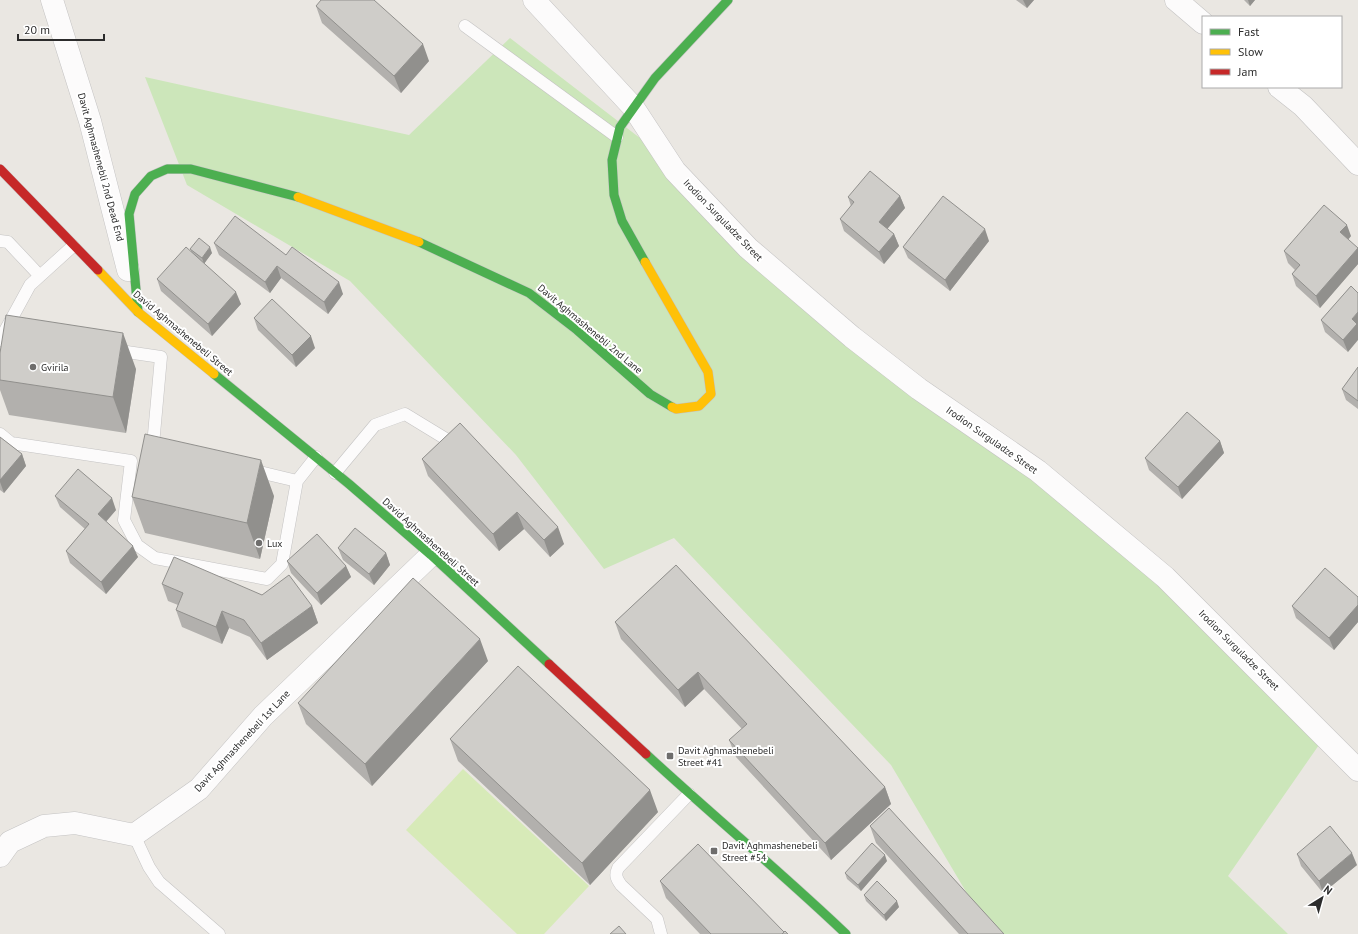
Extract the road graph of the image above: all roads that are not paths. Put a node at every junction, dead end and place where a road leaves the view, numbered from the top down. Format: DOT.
graph roads {
  1 [pos="52,0"];
  2 [pos="534,0"];
  3 [pos="1176,0"];
  4 [pos="718,4"];
  5 [pos="1202,22"];
  6 [pos="465,26"];
  7 [pos="1280,88"];
  8 [pos="633,108"];
  9 [pos="617,137"];
  10 [pos="1358,164"];
  11 [pos="0,170"];
  12 [pos="0,241"];
  13 [pos="73,246"];
  14 [pos="40,276"];
  15 [pos="138,312"];
  16 [pos="20,335"];
  17 [pos="2,337"];
  18 [pos="174,342"];
  19 [pos="98,347"];
  20 [pos="161,357"];
  21 [pos="0,434"];
  22 [pos="446,439"];
  23 [pos="316,457"];
  24 [pos="131,461"];
  25 [pos="236,466"];
  26 [pos="335,473"];
  27 [pos="296,481"];
  28 [pos="431,555"];
  29 [pos="1358,770"];
  30 [pos="689,794"];
  31 [pos="134,835"];
  32 [pos="0,856"];
  33 [pos="219,934"];
  34 [pos="661,934"];
  35 [pos="846,934"];
  1 -- 15 [label="street, Davit Aghmashenebli 2nd Dead End"];
  2 -- 8 [label="street, Irodion Surguladze Street"];
  3 -- 5 [label="street"];
  4 -- 8 [label="street, Davit Aghmashenebli 2nd Lane"];
  6 -- 9 [label="lane"];
  7 -- 10 [label="street"];
  8 -- 9 [label="street, Davit Aghmashenebli 2nd Lane"];
  8 -- 29 [label="street, Irodion Surguladze Street"];
  9 -- 15 [label="street, Davit Aghmashenebli 2nd Lane"];
  11 -- 13 [label="street, David Aghmashenebeli Street"];
  12 -- 14 [label="lane"];
  13 -- 14 [label="lane"];
  13 -- 15 [label="street, David Aghmashenebeli Street"];
  14 -- 17 [label="lane"];
  15 -- 18 [label="street, David Aghmashenebeli Street"];
  16 -- 17 [label="lane"];
  18 -- 20 [label="lane"];
  18 -- 23 [label="street, David Aghmashenebeli Street"];
  19 -- 20 [label="lane"];
  20 -- 24 [label="lane"];
  21 -- 24 [label="lane"];
  22 -- 26 [label="lane"];
  23 -- 26 [label="street, David Aghmashenebeli Street"];
  23 -- 27 [label="lane"];
  24 -- 27 [label="lane"];
  25 -- 27 [label="lane"];
  26 -- 28 [label="street, David Aghmashenebeli Street"];
  28 -- 30 [label="street, David Aghmashenebeli Street"];
  28 -- 31 [label="street, Davit Aghmashenebeli 1st Lane"];
  30 -- 34 [label="lane"];
  30 -- 35 [label="street, David Aghmashenebeli Street"];
  31 -- 32 [label="street"];
  31 -- 33 [label="lane"];
}
